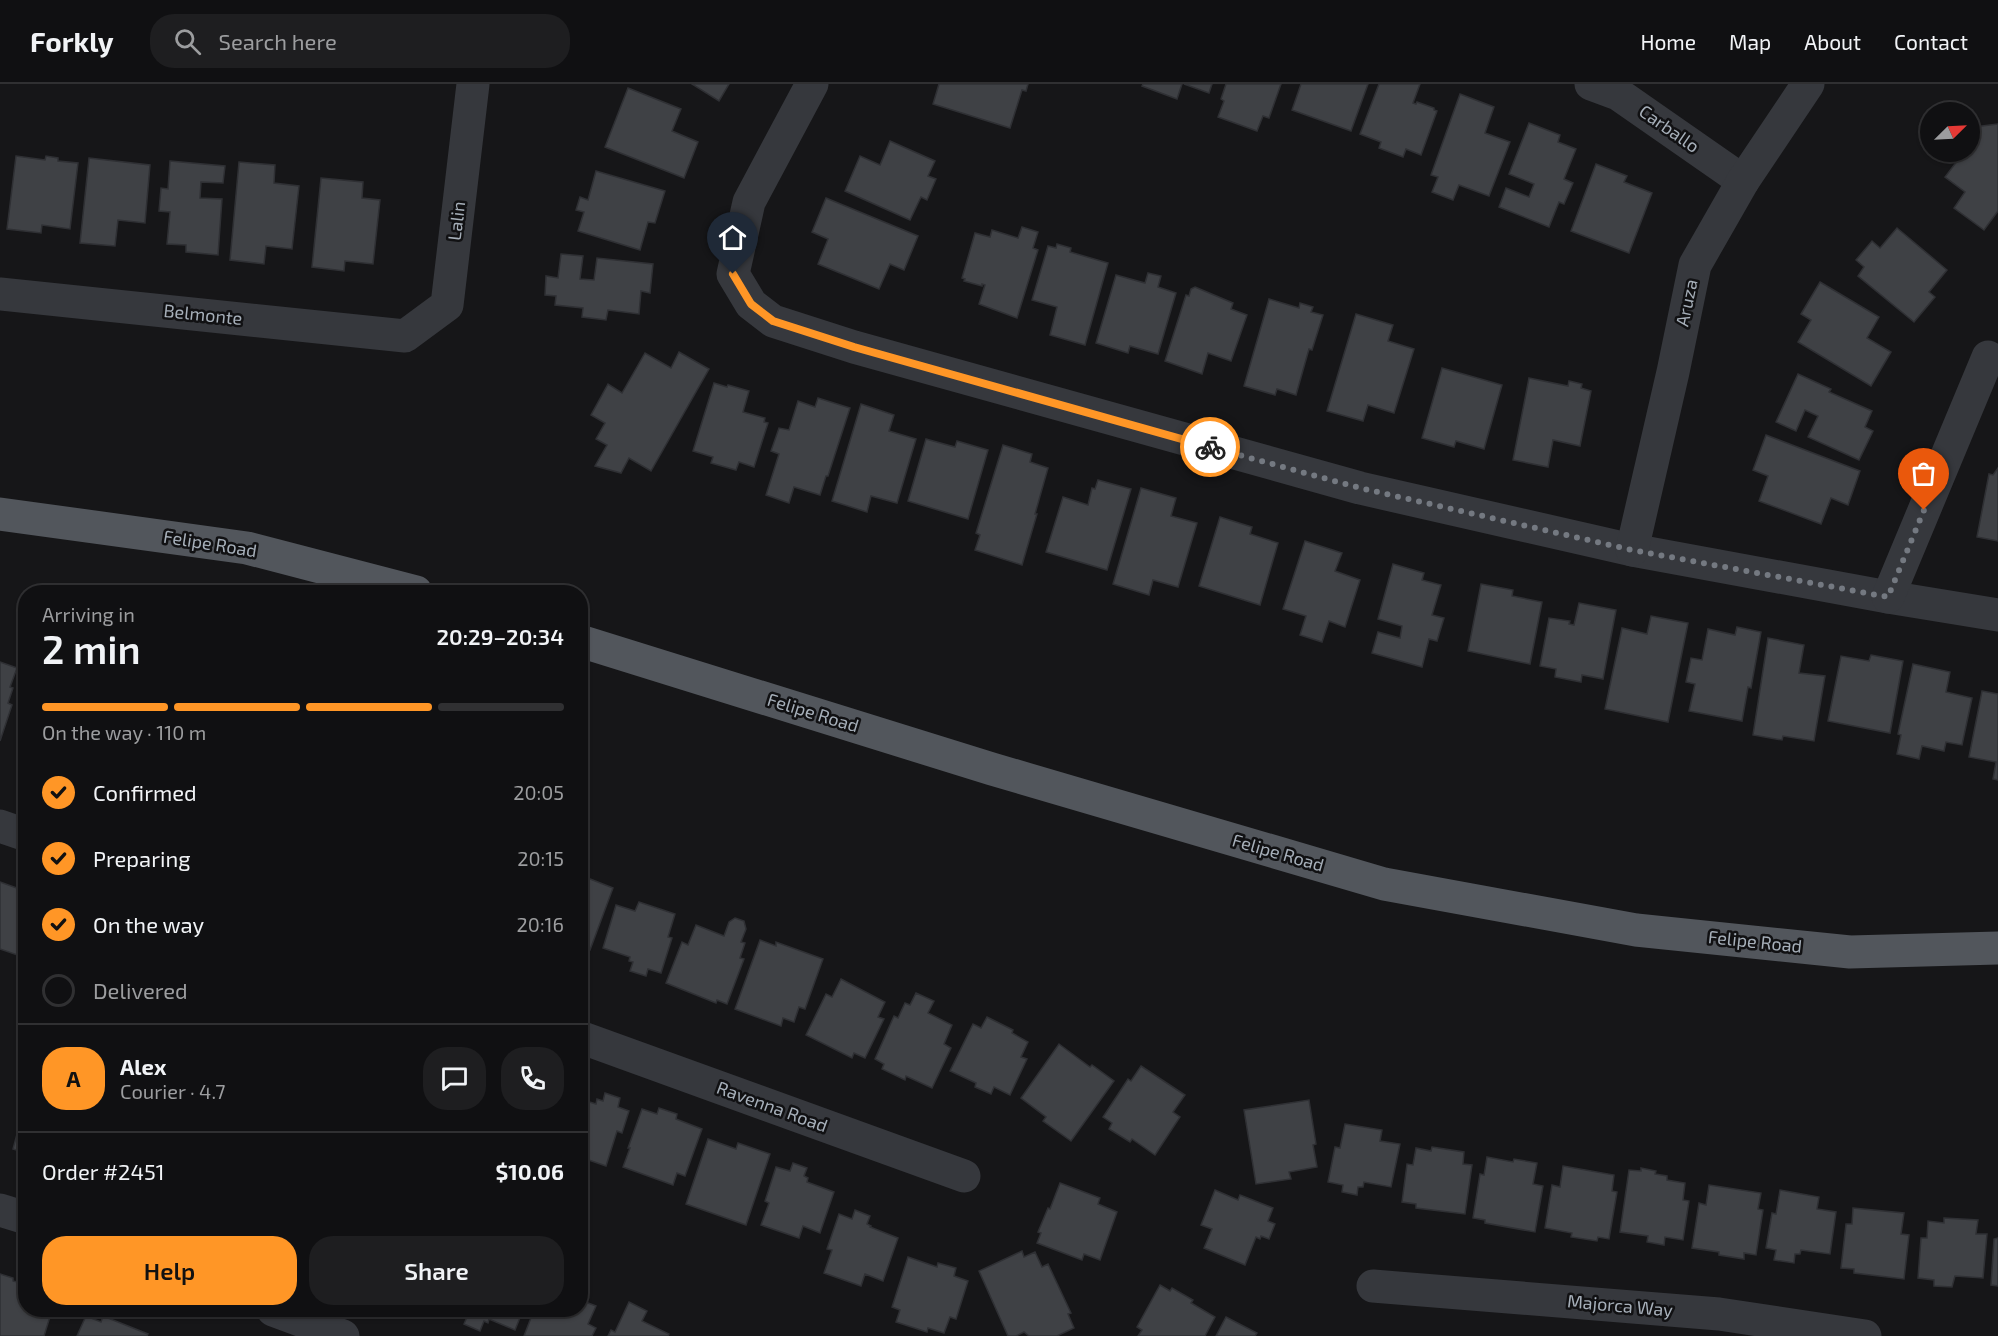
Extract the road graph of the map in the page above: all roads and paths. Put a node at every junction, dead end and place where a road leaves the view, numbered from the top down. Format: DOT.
graph roads {
  1 [pos="812,84"];
  2 [pos="1591,84"];
  3 [pos="1808,84"];
  4 [pos="469,85"];
  5 [pos="1743,181"];
  6 [pos="0,294"];
  7 [pos="405,336"];
  8 [pos="1988,357"];
  9 [pos="0,514"];
  10 [pos="1632,550"];
  11 [pos="389,585"];
  12 [pos="1888,597"];
  13 [pos="1998,615"];
  14 [pos="588,643"];
  15 [pos="0,826"];
  16 [pos="18,832"];
  17 [pos="1998,948"];
  18 [pos="588,1040"];
  19 [pos="964,1176"];
  20 [pos="0,1210"];
  21 [pos="18,1216"];
  22 [pos="1373,1286"];
  23 [pos="292,1317"];
  24 [pos="343,1336"];
  25 [pos="1865,1336"];
  1 -- 10 [label="street"];
  2 -- 5 [label="street, Carballo"];
  3 -- 5 [label="street, Aruza"];
  4 -- 7 [label="street, Lalin"];
  5 -- 10 [label="street, Aruza"];
  6 -- 7 [label="street, Belmonte"];
  8 -- 12 [label="street"];
  9 -- 11 [label="main road, Felipe Road"];
  10 -- 12 [label="street"];
  12 -- 13 [label="street"];
  14 -- 17 [label="main road, Felipe Road"];
  15 -- 16 [label="street"];
  18 -- 19 [label="street, Ravenna Road"];
  20 -- 21 [label="street"];
  22 -- 25 [label="street, Majorca Way"];
  23 -- 24 [label="street"];
}
